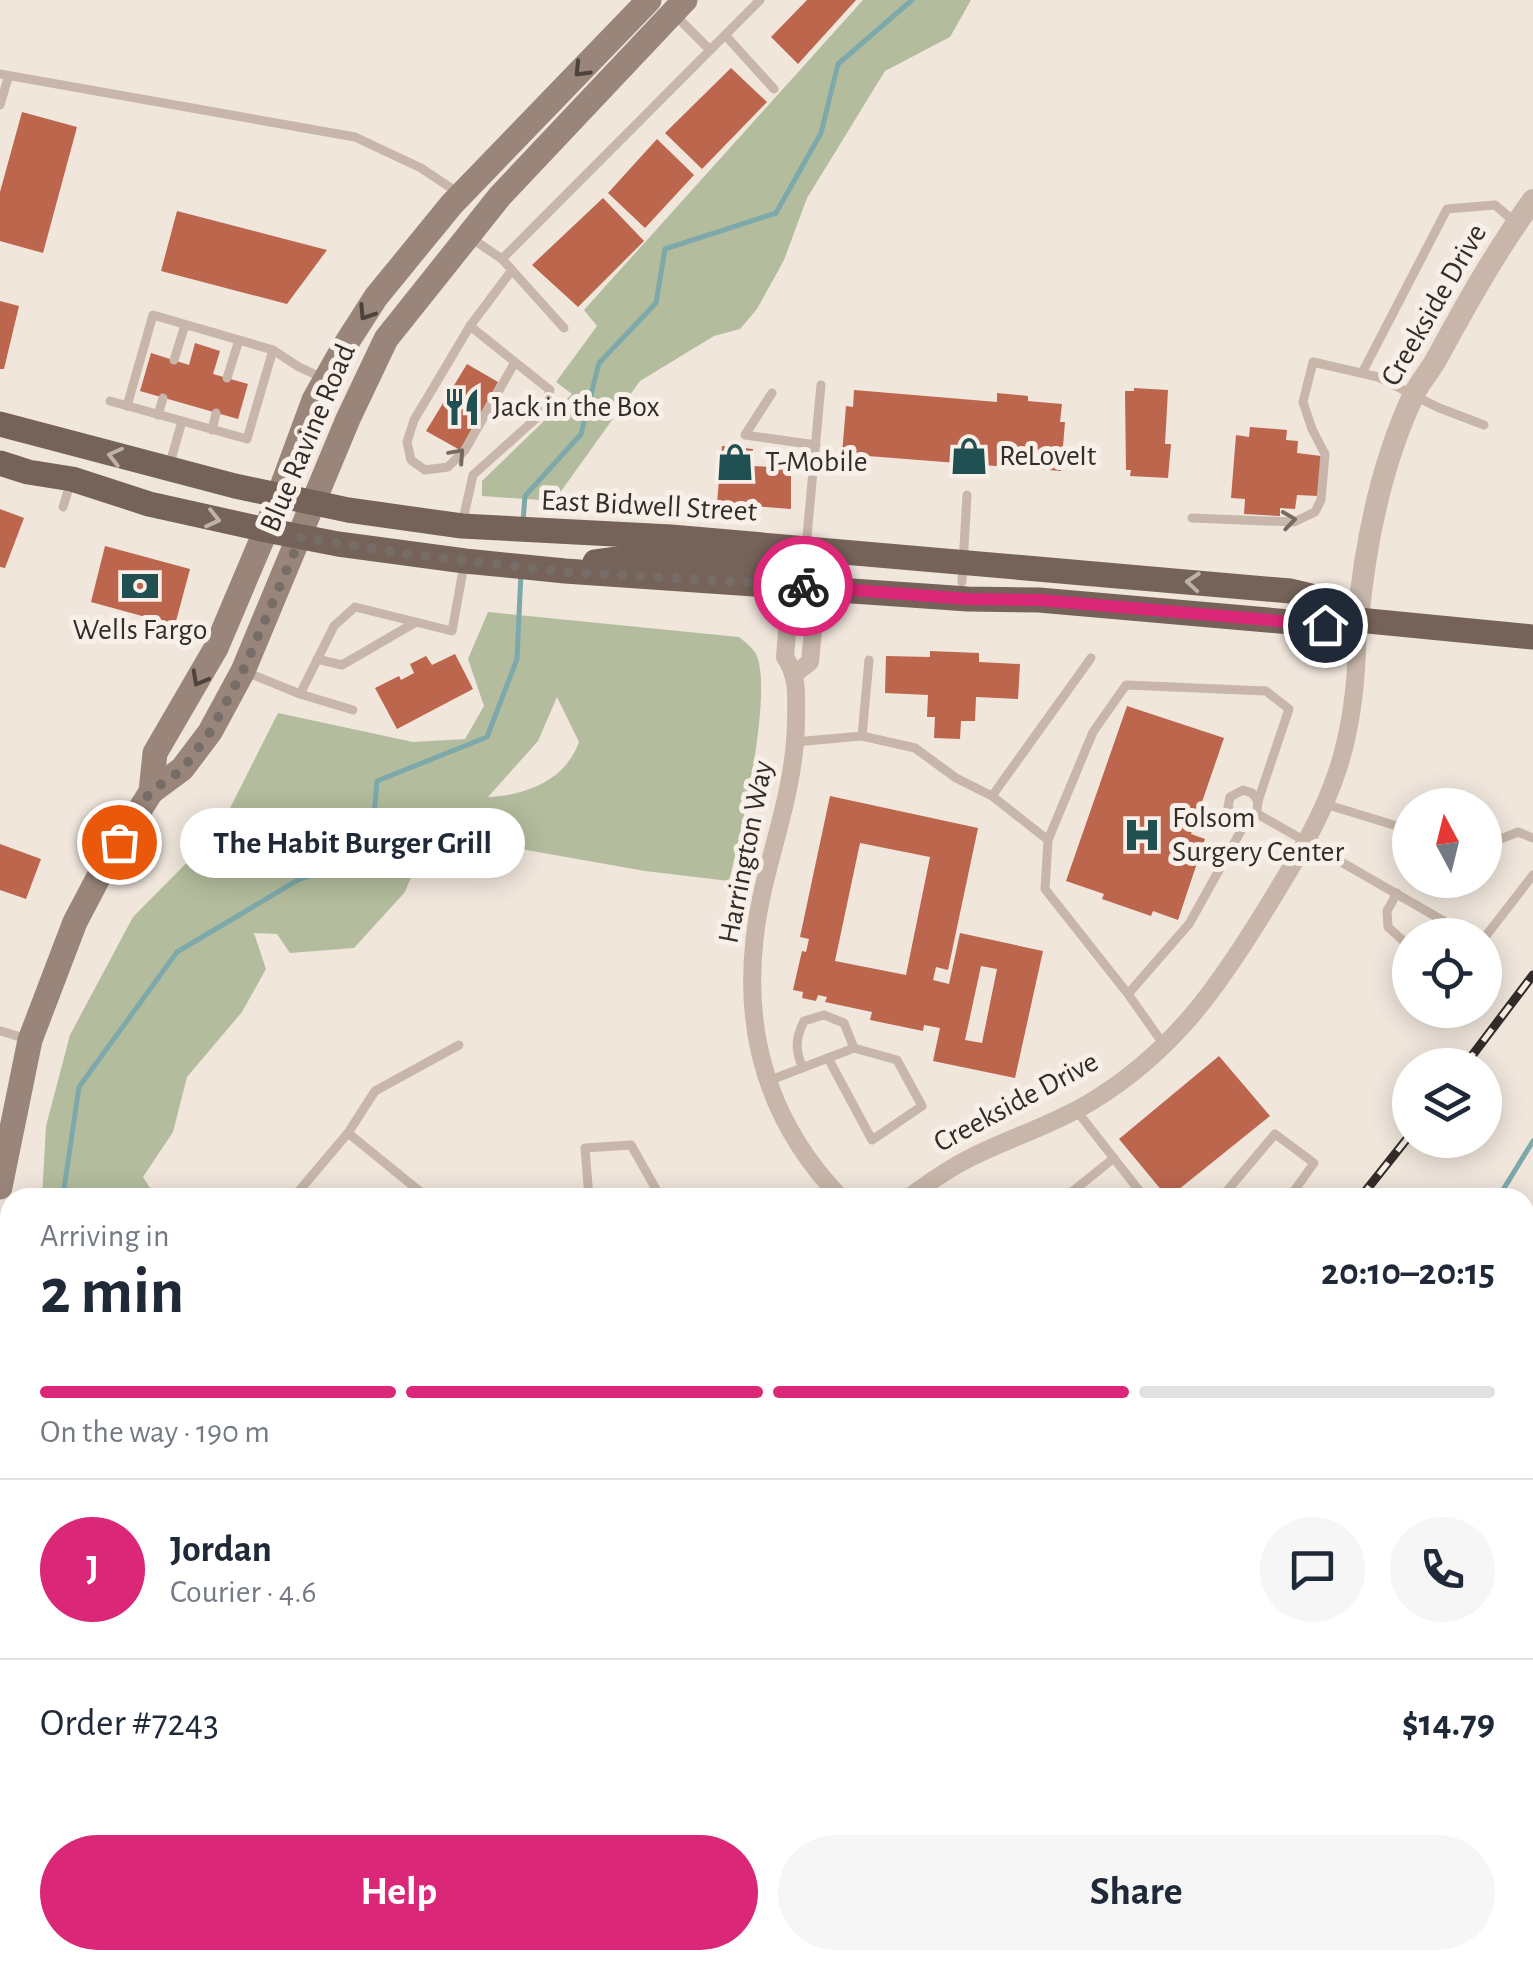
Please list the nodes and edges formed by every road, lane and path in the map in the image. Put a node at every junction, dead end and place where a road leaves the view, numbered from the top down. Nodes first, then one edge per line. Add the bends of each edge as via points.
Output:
1 (649, 0) edge
2 (760, 0) edge
3 (673, 4) edge
4 (725, 35) junction
5 (710, 50) junction
6 (4, 76) edge
7 (774, 89) dead end
8 (0, 106) edge
9 (506, 148) junction
10 (461, 194) junction
11 (1533, 200) edge
12 (1516, 223) junction
13 (469, 236) junction
14 (502, 259) junction
15 (512, 270) junction
16 (184, 325) junction
17 (470, 326) junction
18 (564, 328) dead end
19 (239, 340) junction
20 (273, 350) junction
21 (174, 360) dead end
22 (515, 362) junction
23 (1362, 373) junction
24 (228, 378) dead end
25 (326, 379) junction
26 (821, 385) dead end
27 (772, 393) dead end
28 (1414, 394) junction
29 (163, 398) dead end
30 (110, 401) dead end
31 (127, 406) junction
32 (216, 413) dead end
33 (158, 414) junction
34 (182, 421) junction
35 (0, 424) edge
36 (1484, 425) dead end
37 (212, 430) junction
38 (0, 438) edge
39 (73, 445) junction
40 (816, 445) junction
41 (0, 463) edge
42 (169, 470) junction
43 (72, 480) junction
44 (278, 494) junction
45 (968, 495) dead end
46 (314, 502) junction
47 (63, 507) dead end
48 (1192, 518) dead end
49 (474, 528) junction
50 (266, 530) junction
51 (301, 537) junction
52 (806, 549) junction
53 (470, 562) junction
54 (555, 570) junction
55 (963, 573) junction
56 (791, 585) junction
57 (817, 587) junction
58 (1358, 620) junction
59 (416, 622) junction
60 (1533, 638) edge
61 (1091, 658) dead end
62 (317, 659) junction
63 (869, 660) dead end
64 (243, 671) junction
65 (796, 673) junction
66 (300, 694) junction
67 (353, 710) dead end
68 (862, 736) junction
69 (795, 742) junction
70 (150, 792) junction
71 (992, 796) junction
72 (1258, 801) junction
73 (1324, 804) junction
74 (1256, 813) junction
75 (1246, 820) junction
76 (1392, 825) edge
77 (1502, 838) edge
78 (1533, 838) edge
79 (1048, 840) junction
80 (1308, 840) junction
81 (1533, 876) edge
82 (1392, 890) edge
83 (1394, 898) edge
84 (1405, 898) edge
85 (1437, 918) edge
86 (1500, 918) edge
87 (1392, 931) edge
88 (1128, 994) junction
89 (1, 1030) edge
90 (30, 1040) junction
91 (459, 1045) dead end
92 (1164, 1046) junction
93 (854, 1048) junction
94 (828, 1058) junction
95 (803, 1068) junction
96 (768, 1081) junction
97 (1076, 1110) junction
98 (6, 1128) edge
99 (348, 1133) junction
100 (1114, 1158) junction
101 (0, 1187) edge
102 (301, 1188) edge
103 (416, 1188) edge
104 (589, 1188) edge
105 (655, 1188) edge
106 (833, 1188) edge
107 (923, 1188) edge
108 (1077, 1188) edge
109 (1137, 1188) edge
110 (1229, 1188) edge
111 (1296, 1188) edge

1 -> 9 main road, Blue Ravine Road
2 - 4 lane
3 - 5 lane
3 - 13 main road, Blue Ravine Road
4 - 5 lane
4 - 7 lane
5 - 14 lane
6 - 8 lane
6 - 10 lane via 355,137
9 - 10 main road, Blue Ravine Road
9 - 13 main road via 502,170 471,202 464,225
10 -> 25 main road, Blue Ravine Road via 376,297
11 - 12 street, Creekside Drive
12 - 23 lane via 1495,205 1447,209
12 - 28 street, Creekside Drive
13 - 14 lane
13 - 46 main road, Blue Ravine Road via 386,339
14 - 15 lane
15 - 17 lane
15 - 18 lane
16 - 19 lane
16 - 21 lane
16 - 31 lane via 153,315
17 - 22 lane
17 -> 22 lane via 414,420 407,442 411,460 425,470 448,468
19 - 20 lane
19 - 24 lane
20 - 25 lane
20 - 37 lane via 247,439
22 - 49 lane via 550,390 541,414 474,475
23 - 28 lane
48 -> 23 lane via 1294,522 1315,512 1325,454 1304,402 1314,362
25 - 44 main road, Blue Ravine Road
26 - 40 lane
27 - 40 lane via 745,435
28 - 36 lane
28 - 58 street, Creekside Drive via 1382,485
29 - 33 lane
30 - 31 lane
31 - 33 lane
32 - 37 lane
33 - 34 lane
34 - 37 lane
34 - 42 lane
35 - 39 main road, East Bidwell Street
38 - 39 main road
42 -> 39 main road, East Bidwell Street
40 - 52 lane
41 - 43 main road
42 - 44 main road, East Bidwell Street
43 - 47 lane
43 -> 50 main road
44 - 46 main road, East Bidwell Street
44 - 50 main road, Blue Ravine Road
45 - 55 lane
46 - 49 main road, East Bidwell Street
46 - 51 main road, Blue Ravine Road
49 - 52 main road, East Bidwell Street
50 - 51 main road
50 -> 70 main road, Blue Ravine Road via 216,648 155,753
51 - 53 main road
51 - 64 main road, Blue Ravine Road
52 - 54 main road via 793,564 648,555
52 - 55 main road, East Bidwell Street
53 - 54 main road
53 - 59 lane via 452,631
54 - 56 main road
55 - 56 main road via 835,572
58 -> 55 main road via 1331,601 1290,591 1020,567 973,583
56 - 57 main road
56 - 65 street, Harrington Way via 784,657
57 - 58 main road via 1325,625
57 - 65 street, Harrington Way via 810,662
58 - 60 main road
58 - 73 street, Creekside Drive via 1350,725
59 - 62 lane via 342,665
59 - 62 lane via 356,607 334,626
61 - 71 lane
62 - 66 lane
63 - 68 lane
64 - 66 lane
64 - 70 main road, Blue Ravine Road via 182,770
65 - 69 street, Harrington Way
66 - 67 lane
68 - 69 lane
68 - 71 lane via 915,748
69 - 96 street, Harrington Way via 752,960 755,1037
70 - 90 main road, Blue Ravine Road via 75,922
71 - 79 lane
72 - 74 lane
72 - 75 lane via 1243,790 1230,798 1232,816
72 - 79 lane via 1288,709 1266,691 1126,686 1093,732
73 - 76 lane
73 - 80 street, Creekside Drive
74 - 75 lane
74 - 80 lane
75 - 88 lane via 1189,924
77 - 78 lane via 1518,832
79 - 88 lane via 1045,889
80 - 82 lane
80 - 92 street, Creekside Drive via 1226,974
81 - 86 lane
83 - 87 lane via 1386,911
84 - 85 lane
88 - 92 lane
89 - 90 lane
90 - 98 main road, Blue Ravine Road
91 - 99 lane via 375,1091
92 - 97 street, Creekside Drive
93 - 94 lane
93 - 94 lane via 897,1060 922,1106 872,1140
93 - 95 lane via 844,1023 824,1015 804,1022 796,1054
94 - 95 lane
95 - 96 lane
96 - 106 street, Harrington Way via 793,1138
97 - 100 lane
97 - 107 street, Creekside Drive via 968,1158
98 - 101 main road, Blue Ravine Road
99 - 102 lane
99 - 103 lane
100 - 108 lane
100 - 109 lane
104 - 105 lane via 584,1148 631,1145
110 - 111 lane via 1274,1134 1314,1163

